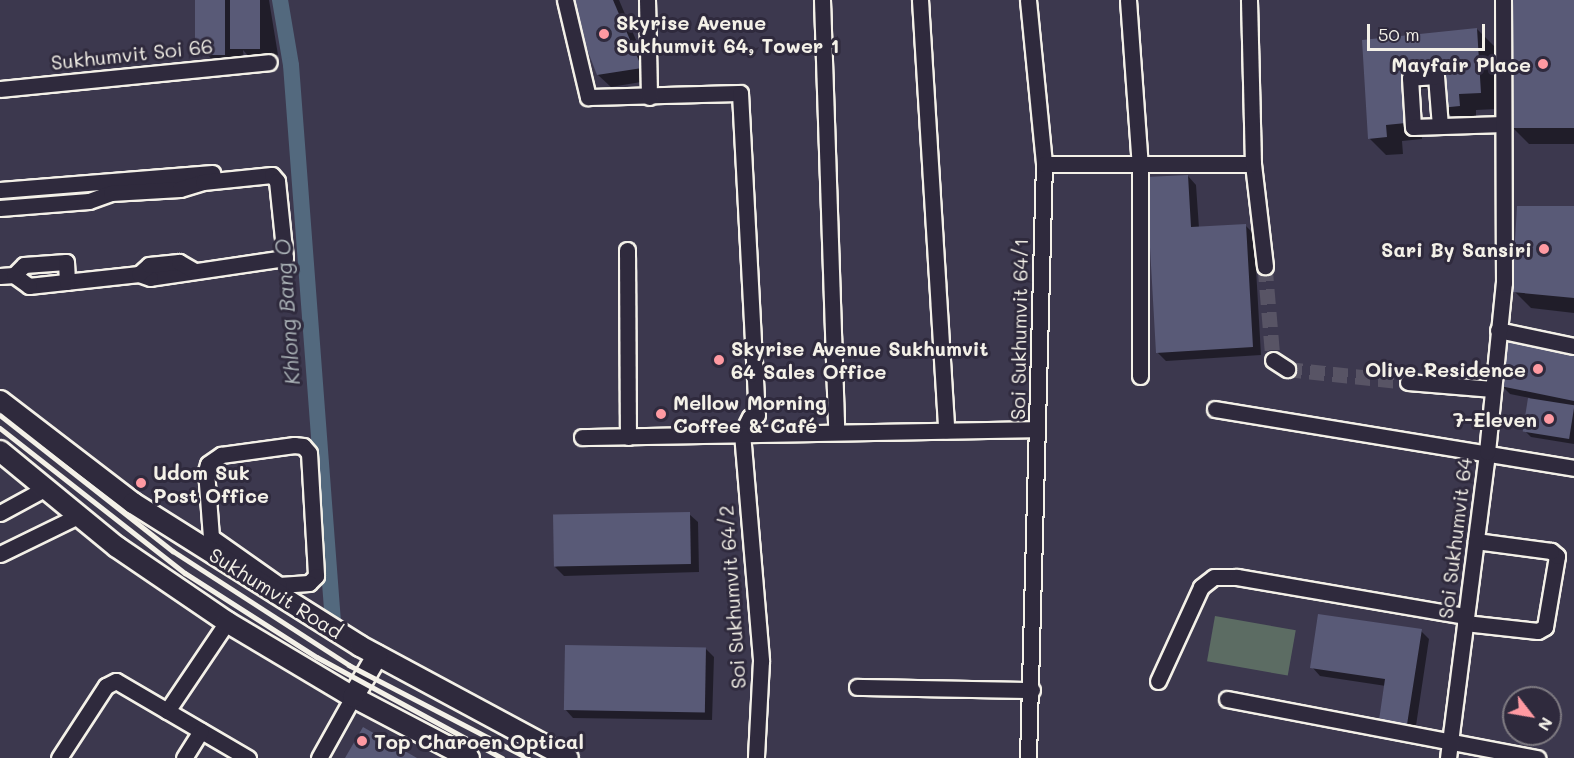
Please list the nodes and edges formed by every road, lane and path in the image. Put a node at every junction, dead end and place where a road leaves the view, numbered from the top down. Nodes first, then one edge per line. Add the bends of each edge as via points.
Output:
1 (565, 0) edge
2 (647, 0) edge
3 (822, 0) edge
4 (920, 0) edge
5 (1028, 0) edge
6 (1128, 0) edge
7 (1249, 0) edge
8 (1503, 0) edge
9 (269, 62) dead end
10 (0, 89) edge
11 (649, 97) junction
12 (1503, 124) junction
13 (1440, 126) dead end
14 (1044, 164) junction
15 (1253, 164) junction
16 (1140, 166) junction
17 (260, 169) dead end
18 (0, 190) edge
19 (0, 208) edge
20 (627, 250) dead end
21 (1265, 266) tunnel mouth
22 (7, 275) edge
23 (1498, 330) junction
24 (1574, 346) edge
25 (1274, 360) dead end
26 (1287, 369) tunnel mouth
27 (1140, 376) dead end
28 (1408, 382) tunnel mouth
29 (1493, 389) junction
30 (0, 401) edge
31 (1215, 409) dead end
32 (1037, 429) junction
33 (946, 430) junction
34 (836, 432) junction
35 (742, 433) junction
36 (582, 437) dead end
37 (628, 437) junction
38 (0, 451) edge
39 (1487, 452) junction
40 (1574, 468) edge
41 (46, 488) junction
42 (0, 513) edge
43 (80, 515) junction
44 (1476, 541) junction
45 (0, 554) edge
46 (241, 566) junction
47 (1465, 620) junction
48 (227, 622) junction
49 (377, 656) junction
50 (1158, 681) dead end
51 (857, 687) dead end
52 (1032, 690) junction
53 (353, 697) junction
54 (1227, 699) dead end
55 (167, 711) junction
56 (201, 731) junction
57 (1448, 751) edge
58 (1489, 754) edge
59 (58, 758) edge
60 (184, 758) edge
61 (248, 758) edge
62 (319, 758) edge
63 (469, 758) edge
64 (568, 758) edge
65 (756, 758) edge
66 (1028, 758) edge
67 (1537, 758) edge

1 - 11 street via 588,97
2 - 11 street
3 - 34 street
4 - 33 street
5 - 14 street, Soi Sukhumvit 64/1
6 - 16 street
7 - 15 street
8 - 12 street, Soi Sukhumvit 64
9 - 10 street, Sukhumvit Soi 66
11 - 35 street via 740,93 757,415 750,417
12 - 13 street
12 - 23 street, Soi Sukhumvit 64 via 1504,283
14 - 16 street
14 - 32 street, Soi Sukhumvit 64/1
15 - 16 street
15 - 21 street
16 - 27 street
17 - 18 street
19 - 22 street via 89,201 111,193 180,189 203,182 275,178 284,260 193,270 181,276 150,278 139,274 28,286
20 - 37 street
23 - 24 street
23 - 29 street, Soi Sukhumvit 64
25 - 26 street
28 - 29 street
29 - 39 street, Soi Sukhumvit 64
30 - 46 main road, Sukhumvit Road via 133,503
31 - 39 street
32 - 33 street
32 - 52 street, Soi Sukhumvit 64/1
33 - 34 street
34 - 35 street
35 - 37 street
35 - 65 street, Soi Sukhumvit 64/2 via 761,661
36 - 37 street
38 - 41 main road
39 - 40 street
39 - 44 street, Soi Sukhumvit 64
41 - 42 street
41 - 43 main road
43 - 45 street
43 - 48 main road via 117,547
44 - 47 street, Soi Sukhumvit 64
44 - 47 street via 1551,551 1557,556 1545,627 1538,631
46 - 46 street via 211,537 208,464 221,456 303,446 309,453 316,576 309,583 279,585
46 - 49 main road, Sukhumvit Road
47 - 50 street via 1214,577 1201,587
47 - 57 street, Soi Sukhumvit 64
48 - 53 main road
48 - 55 street
49 - 53 main road
49 - 64 main road, Sukhumvit Road
51 - 52 street
52 - 66 street, Soi Sukhumvit 64/1
53 - 62 street
53 - 63 main road
54 - 57 street
55 - 56 street
55 - 59 street via 116,681 106,686
56 - 60 street
56 - 61 street
57 - 58 street
58 - 67 street

